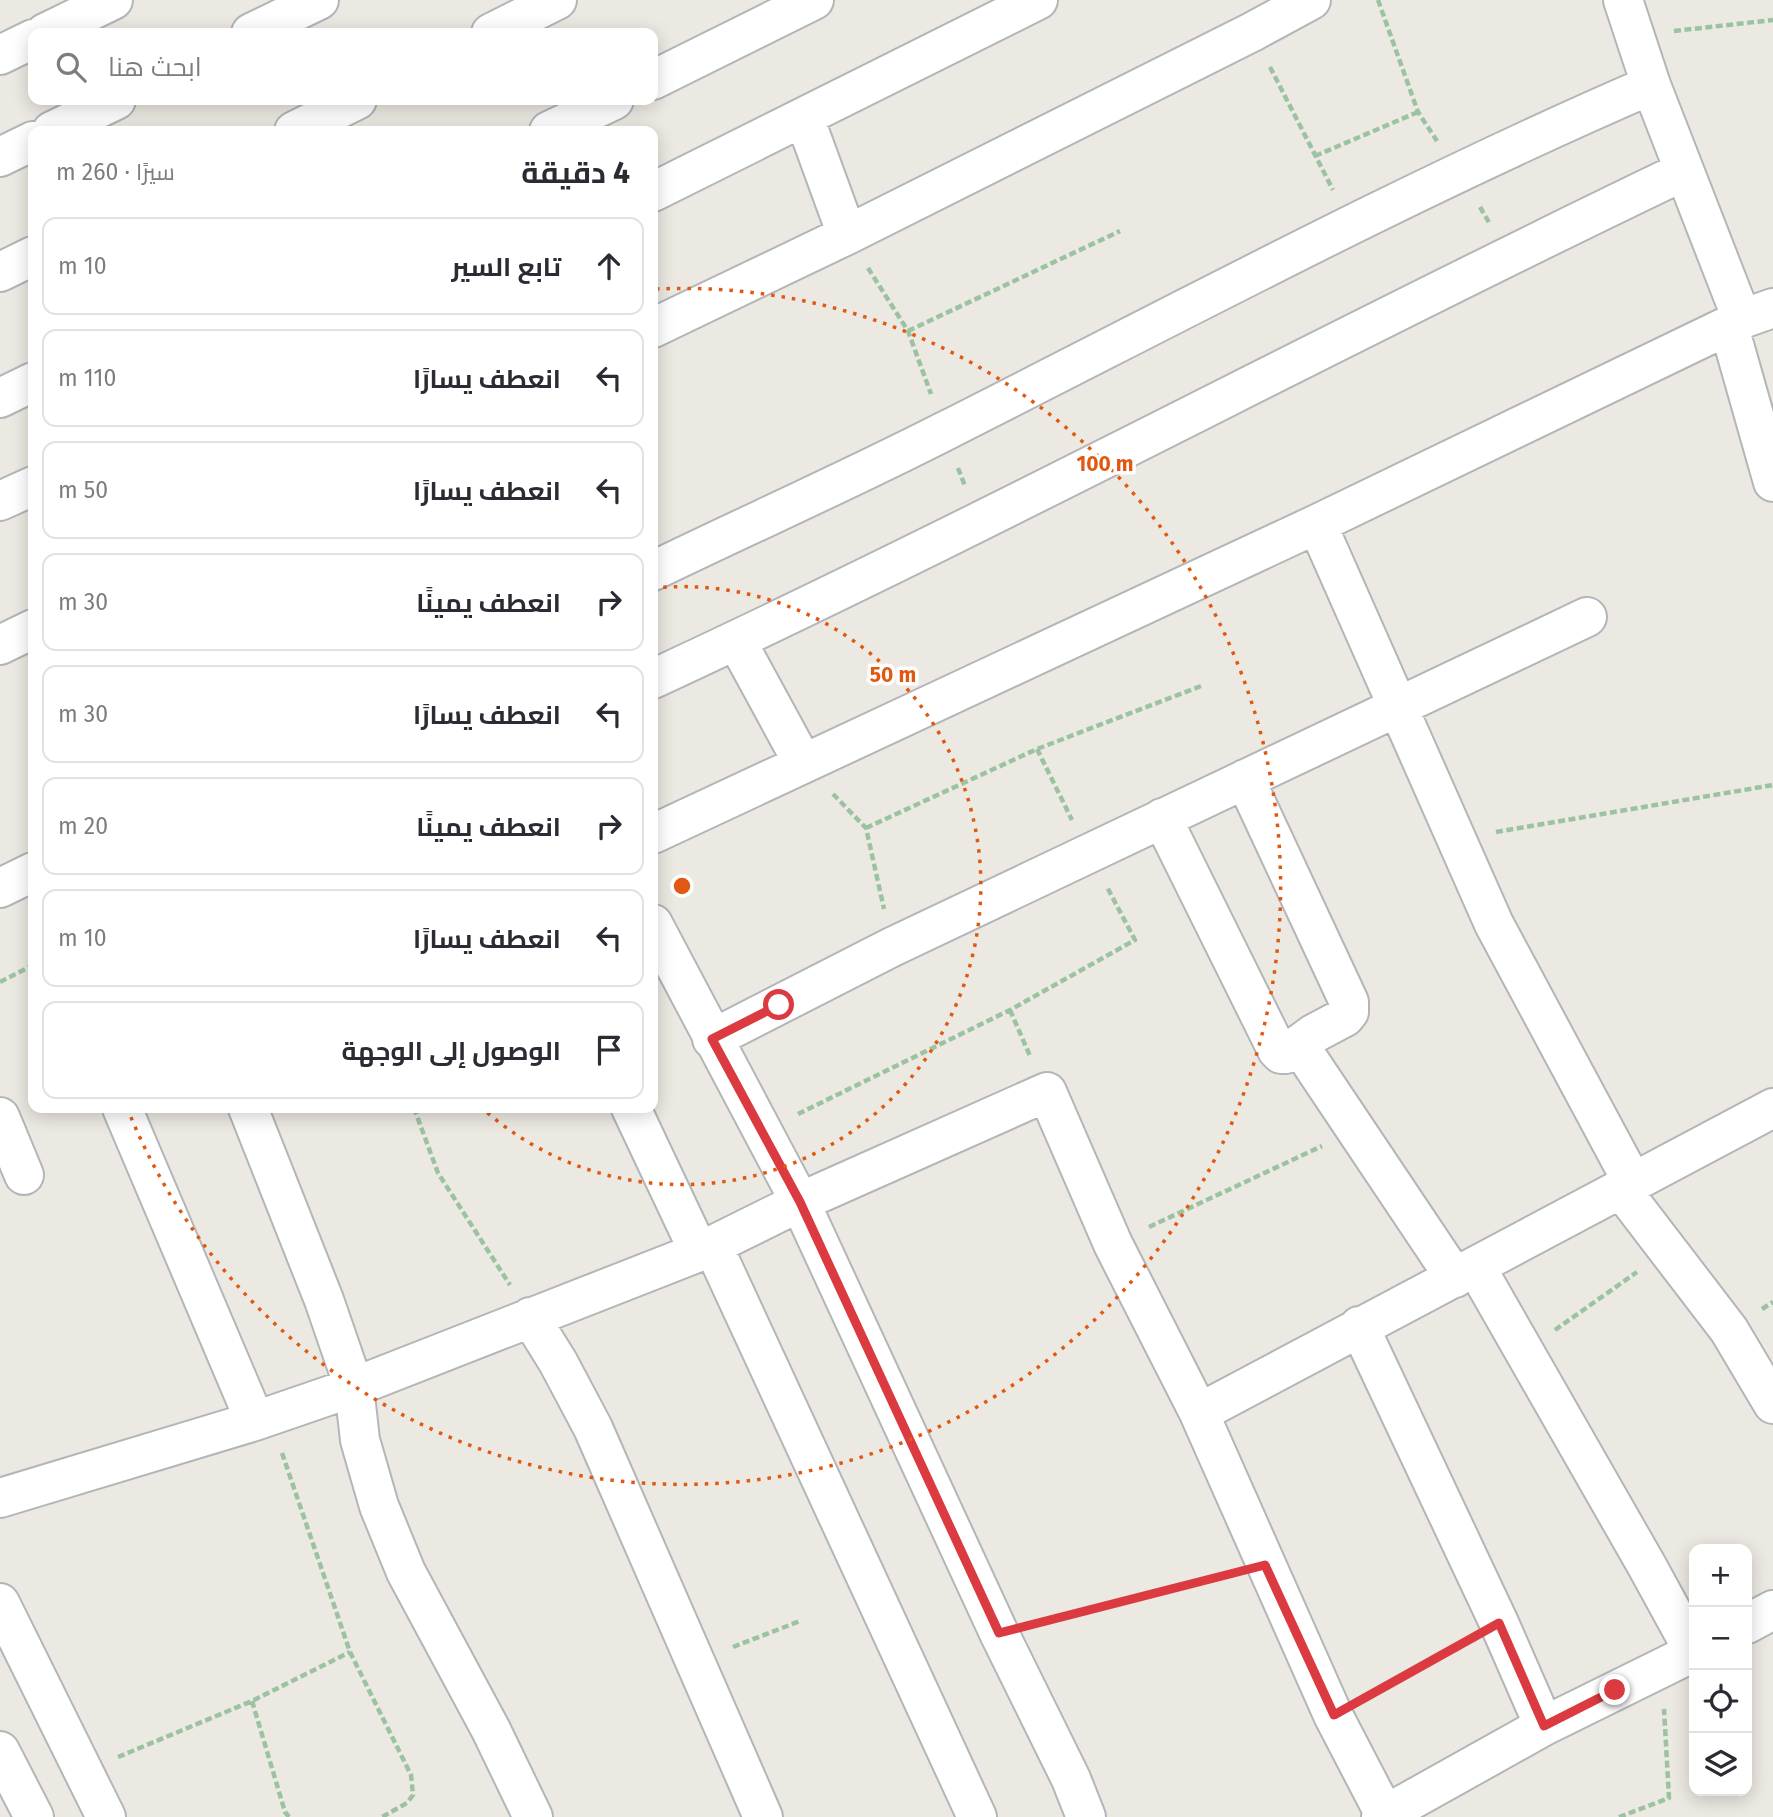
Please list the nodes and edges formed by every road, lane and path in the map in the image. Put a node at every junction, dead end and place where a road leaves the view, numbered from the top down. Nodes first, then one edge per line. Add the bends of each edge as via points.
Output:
1 (113, 0) edge
2 (319, 0) edge
3 (557, 0) edge
4 (814, 0) edge
5 (1038, 0) edge
6 (1311, 0) edge
7 (1378, 0) edge
8 (1623, 0) edge
9 (1773, 20) edge
10 (55, 28) edge
11 (261, 28) edge
12 (501, 28) edge
13 (1252, 32) junction
14 (1635, 36) junction
15 (28, 41) edge
16 (0, 55) edge
17 (658, 78) edge
18 (1651, 85) junction
19 (106, 105) edge
20 (347, 105) edge
21 (804, 117) junction
22 (62, 126) edge
23 (304, 126) edge
24 (28, 143) edge
25 (0, 157) edge
26 (1684, 171) junction
27 (658, 190) edge
28 (1120, 231) dead end
29 (847, 234) junction
30 (28, 258) edge
31 (0, 272) edge
32 (1748, 318) edge
33 (658, 326) edge
34 (908, 331) junction
35 (28, 384) edge
36 (0, 398) edge
37 (944, 432) junction
38 (1773, 482) edge
39 (28, 488) edge
40 (0, 501) edge
41 (978, 521) junction
42 (1317, 524) junction
43 (658, 569) edge
44 (1587, 617) dead end
45 (28, 631) edge
46 (736, 640) junction
47 (0, 645) edge
48 (658, 677) edge
49 (1202, 686) dead end
50 (1399, 707) junction
51 (1037, 749) junction
52 (803, 763) junction
53 (1245, 779) junction
54 (1773, 785) edge
55 (1162, 818) junction
56 (658, 832) edge
57 (1457, 839) junction
58 (1089, 855) junction
59 (28, 874) edge
60 (0, 888) edge
61 (658, 934) edge
62 (892, 947) junction
63 (28, 968) edge
64 (0, 982) edge
65 (1010, 1010) junction
66 (712, 1039) junction
67 (1299, 1045) junction
68 (1047, 1092) junction
69 (1773, 1108) edge
70 (124, 1113) edge
71 (250, 1113) edge
72 (416, 1113) edge
73 (634, 1113) edge
74 (0, 1117) edge
75 (760, 1130) junction
76 (1356, 1130) junction
77 (24, 1175) dead end
78 (1627, 1186) junction
79 (800, 1202) junction
80 (1114, 1244) junction
81 (706, 1249) junction
82 (1668, 1249) junction
83 (1465, 1272) junction
84 (530, 1317) junction
85 (1359, 1326) junction
86 (1523, 1353) junction
87 (354, 1387) junction
88 (1773, 1404) edge
89 (1199, 1413) junction
90 (262, 1419) junction
91 (0, 1497) edge
92 (1265, 1565) junction
93 (0, 1602) edge
94 (1773, 1609) edge
95 (800, 1621) dead end
96 (1752, 1621) edge
97 (1499, 1623) junction
98 (999, 1633) junction
99 (350, 1652) junction
100 (1683, 1657) edge
101 (696, 1660) junction
102 (252, 1700) junction
103 (1334, 1715) junction
104 (1544, 1726) junction
105 (0, 1751) edge
106 (83, 1772) junction
107 (17, 1800) edge
108 (1383, 1816) edge
109 (106, 1817) edge
110 (289, 1817) edge
111 (382, 1817) edge
112 (533, 1817) edge
113 (763, 1817) edge
114 (977, 1817) edge
115 (1086, 1817) edge
116 (1619, 1817) edge

1 - 10 street
2 - 11 street
3 - 12 street
4 - 17 street
5 - 21 street
6 - 13 street
7 - 13 path via 1418,112 1315,156
8 - 14 street
9 - 14 path
13 - 29 street
14 - 18 street
15 - 16 street
18 - 26 street
18 - 37 street via 1352,224
19 - 22 street
20 - 23 street
21 - 27 street
21 - 29 street
24 - 25 street
26 - 32 street
26 - 41 street
28 - 34 path
29 - 33 street
29 - 34 path
30 - 31 street
32 - 38 street
32 - 42 street
34 - 37 path
35 - 36 street
37 - 41 path
37 - 43 street
39 - 40 street
41 - 46 street
42 - 50 street
42 - 52 street
44 - 50 street
45 - 47 street
46 - 48 street
46 - 52 street
49 - 51 path
50 - 53 street
50 - 57 street
51 - 58 path
51 - 62 path via 866,828
52 - 56 street
53 - 55 street
53 - 67 street via 1349,1002 1345,1017
54 - 57 path
55 - 58 street
55 - 67 street via 1277,1050 1286,1054
57 - 78 street via 1494,923 1617,1150
58 - 62 street
58 - 65 path via 1135,940
59 - 60 street
61 - 66 street
62 - 66 street
63 - 64 path
65 - 68 path
65 - 75 path
66 - 75 street
67 - 76 street
68 - 79 street
68 - 80 street
69 - 78 street
70 - 90 street
71 - 87 street
72 - 84 path via 438,1173
73 - 81 street
74 - 77 street
75 - 79 street
76 - 80 path
76 - 83 street
78 - 82 street
78 - 83 street
79 - 81 street
79 - 98 street
80 - 89 street
81 - 84 street
81 - 114 street
82 - 86 path
82 - 88 street via 1729,1330
83 - 85 street
83 - 86 street
84 - 87 street
84 - 101 street via 593,1428
85 - 89 street
85 - 97 street
86 - 100 street via 1647,1566
87 - 90 street
87 - 112 street via 369,1473 406,1572
89 - 92 street
90 - 91 street
90 - 99 path
92 - 98 path
92 - 103 street
93 - 106 street
94 - 96 street
95 - 101 path
97 - 103 path
97 - 104 street
98 - 115 street
99 - 102 path
99 - 111 path via 414,1786 407,1803
100 - 104 street
100 - 116 path via 1669,1798
101 - 113 street
102 - 106 path
102 - 110 path
103 - 108 street
104 - 108 street
105 - 107 street
106 - 109 street

